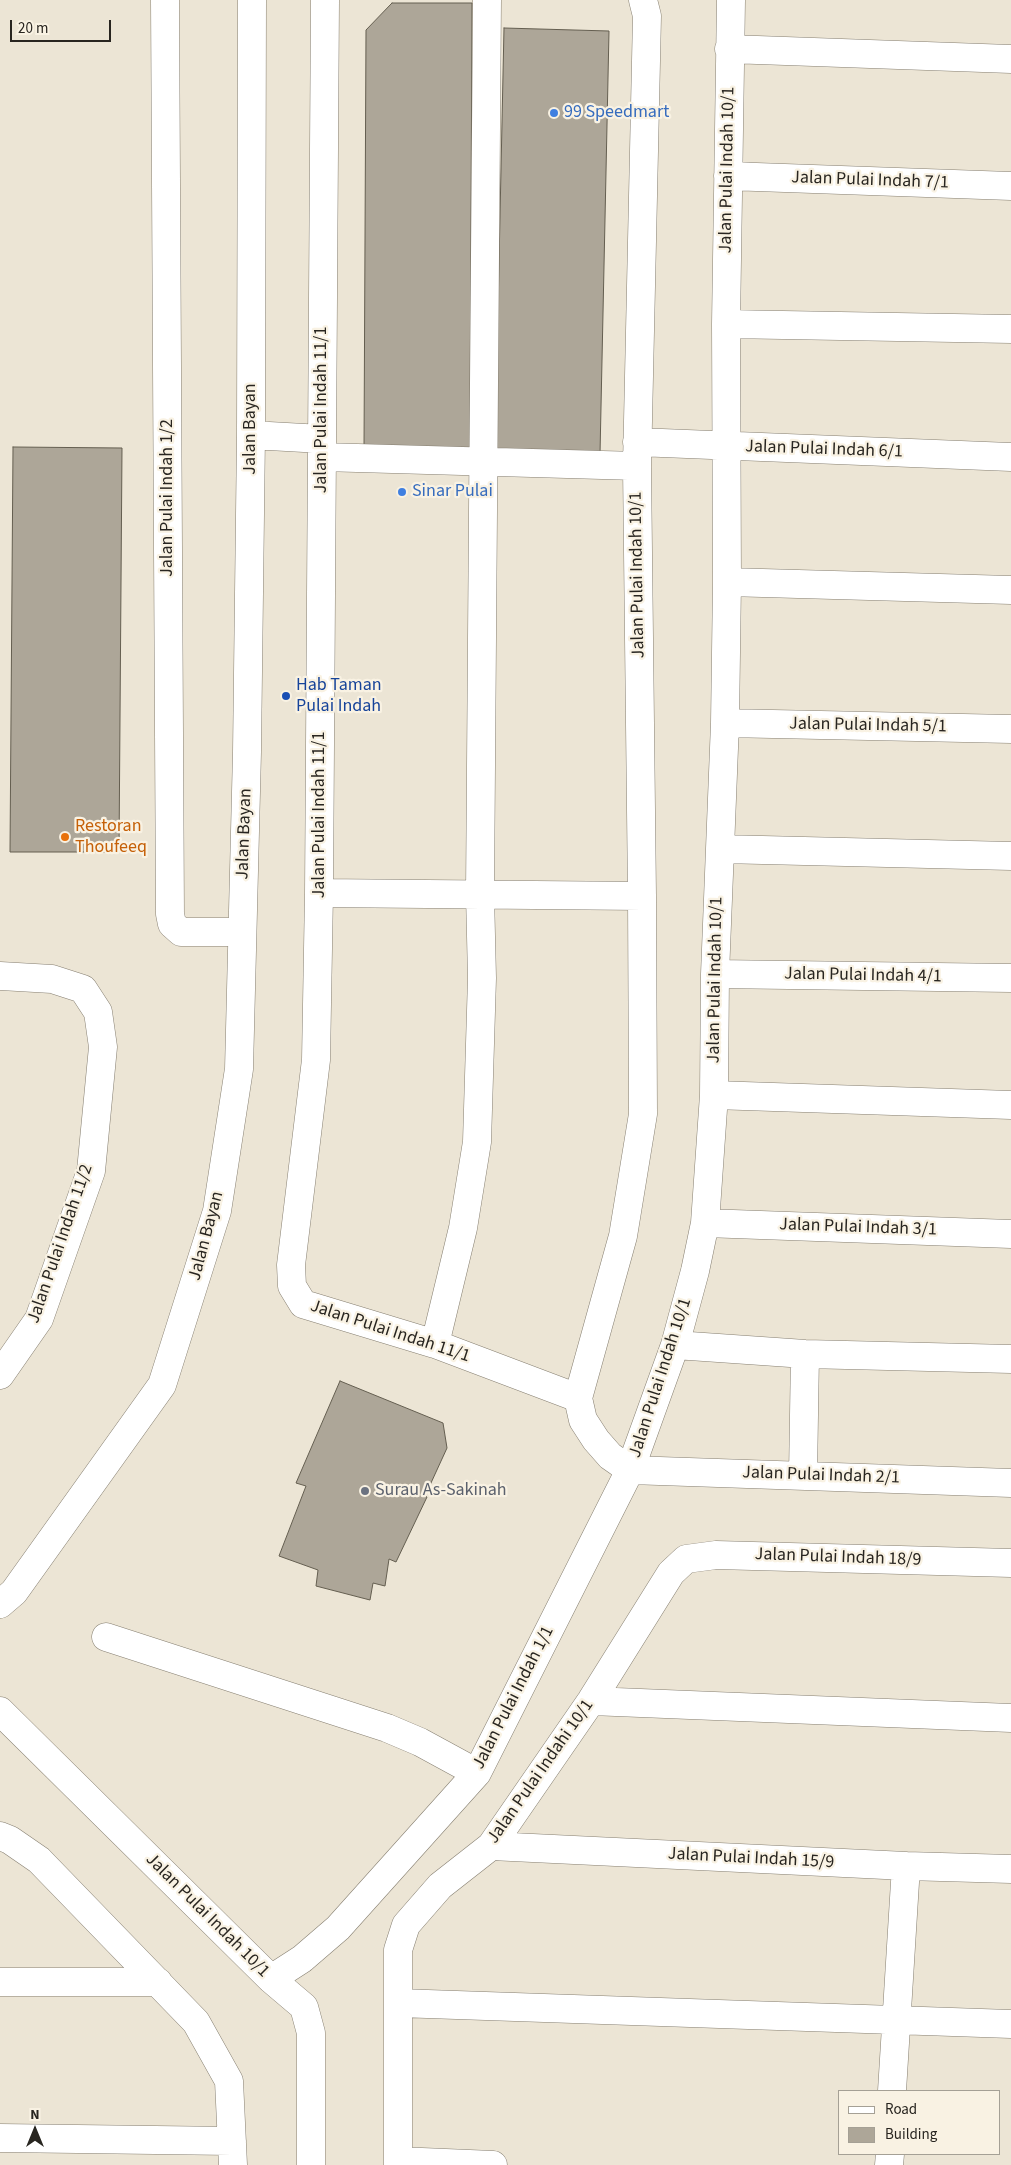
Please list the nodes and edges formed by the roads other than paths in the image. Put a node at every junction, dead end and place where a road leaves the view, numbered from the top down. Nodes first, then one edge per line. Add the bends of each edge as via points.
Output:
1 (165, 0) edge
2 (252, 0) edge
3 (325, 0) edge
4 (487, 0) edge
5 (643, 0) edge
6 (731, 0) edge
7 (729, 49) junction
8 (1011, 59) edge
9 (728, 176) junction
10 (1011, 186) edge
11 (726, 324) junction
12 (1011, 329) edge
13 (251, 435) junction
14 (728, 446) junction
15 (322, 448) junction
16 (637, 454) junction
17 (1011, 457) edge
18 (484, 462) junction
19 (728, 582) junction
20 (1011, 590) edge
21 (725, 723) junction
22 (1011, 729) edge
23 (721, 849) junction
24 (1011, 856) edge
25 (319, 893) junction
26 (480, 894) junction
27 (642, 896) junction
28 (242, 932) junction
29 (714, 974) junction
30 (0, 976) edge
31 (1011, 978) edge
32 (714, 1095) junction
33 (1011, 1105) edge
34 (705, 1223) junction
35 (1011, 1234) edge
36 (435, 1344) junction
37 (675, 1346) junction
38 (805, 1354) junction
39 (1011, 1359) edge
40 (0, 1375) edge
41 (578, 1398) junction
42 (630, 1470) junction
43 (803, 1476) junction
44 (1011, 1483) edge
45 (1011, 1563) edge
46 (671, 1573) joint
47 (0, 1604) edge
48 (106, 1637) dead end
49 (591, 1701) junction
50 (0, 1710) edge
51 (1011, 1718) edge
52 (477, 1773) junction
53 (0, 1836) edge
54 (491, 1846) junction
55 (906, 1866) junction
56 (1011, 1869) edge
57 (271, 1979) junction
58 (0, 1982) edge
59 (158, 1982) junction
60 (398, 2004) junction
61 (896, 2019) junction
62 (1011, 2024) edge
63 (892, 2090) edge
64 (0, 2138) edge
65 (232, 2153) edge
66 (398, 2163) edge
67 (311, 2165) edge
68 (493, 2165) edge

1 - 28 street, Jalan Pulai Indah 1/2 via 170,914 172,924 181,932
2 - 13 street, Jalan Bayan
3 - 15 street, Jalan Pulai Indah 11/1
4 - 18 street
5 - 16 street, Jalan Pulai Indah 10/1 via 647,16
6 - 7 street, Jalan Pulai Indah 10/1
7 - 8 street
7 - 9 street, Jalan Pulai Indah 10/1
9 - 10 street, Jalan Pulai Indah 7/1
9 - 11 street, Jalan Pulai Indah 10/1
11 - 12 street
11 - 14 street, Jalan Pulai Indah 10/1
13 - 15 street, Jalan Pulai Indah 6/1
13 - 28 street, Jalan Bayan
14 - 16 street, Jalan Pulai Indah 6/1
14 - 17 street, Jalan Pulai Indah 6/1
14 - 19 street, Jalan Pulai Indah 10/1
15 - 18 street, Jalan Pulai Indah 6/1
15 - 25 street, Jalan Pulai Indah 11/1
16 - 18 street, Jalan Pulai Indah 6/1
16 - 27 street, Jalan Pulai Indah 10/1
18 - 26 street
19 - 20 street
19 - 21 street, Jalan Pulai Indah 10/1
21 - 22 street, Jalan Pulai Indah 5/1
21 - 23 street, Jalan Pulai Indah 10/1
23 - 24 street
23 - 29 street, Jalan Pulai Indah 10/1
25 - 26 street
25 - 36 street, Jalan Pulai Indah 11/1 via 316,1060 291,1265 292,1286 303,1304
26 - 27 street
26 - 36 street via 482,978 477,1142 463,1228
27 - 41 street, Jalan Pulai Indah 10/1 via 643,1114 623,1236
28 - 47 street, Jalan Bayan via 238,1069 217,1211 162,1385 14,1592
29 - 31 street, Jalan Pulai Indah 4/1
29 - 32 street, Jalan Pulai Indah 10/1
30 - 40 street, Jalan Pulai Indah 11/2 via 52,979 83,989 98,1012 103,1047 90,1171 40,1319
32 - 33 street
32 - 34 street, Jalan Pulai Indah 10/1
34 - 35 street, Jalan Pulai Indah 3/1
34 - 37 street, Jalan Pulai Indah 10/1
36 - 41 street, Jalan Pulai Indah 11/1
37 - 38 street
37 - 42 street, Jalan Pulai Indah 10/1
38 - 39 street
38 - 43 street
41 - 42 street, Jalan Pulai Indah 10/1 via 583,1420 596,1440 610,1456
42 - 43 street, Jalan Pulai Indah 2/1
42 - 52 street, Jalan Pulai Indah 1/1
43 - 44 street, Jalan Pulai Indah 2/1
45 - 46 street, Jalan Pulai Indah 18/9 via 716,1555 686,1559
46 - 49 street, Jalan Pulai Indahi 10/1
48 - 52 street via 386,1728 420,1742
49 - 51 street
49 - 54 street, Jalan Pulai Indahi 10/1
50 - 57 street, Jalan Pulai Indah 10/1
52 - 57 street, Jalan Pulai Indah 1/1 via 338,1928 302,1959
53 - 59 street via 40,1860
54 - 55 street, Jalan Pulai Indah 15/9
54 - 60 street, Jalan Pulai Indahi 10/1 via 440,1886 406,1925 398,1950
55 - 56 street, Jalan Pulai Indah 15/9
55 - 61 street
57 - 67 street, Jalan Pulai Indah 10/1 via 304,2007 311,2033
58 - 59 street
59 - 65 street via 196,2022 229,2082
60 - 61 street
60 - 66 street, Jalan Pulai Indahi 10/1
61 - 62 street
61 - 63 street
64 - 65 street
66 - 68 street

